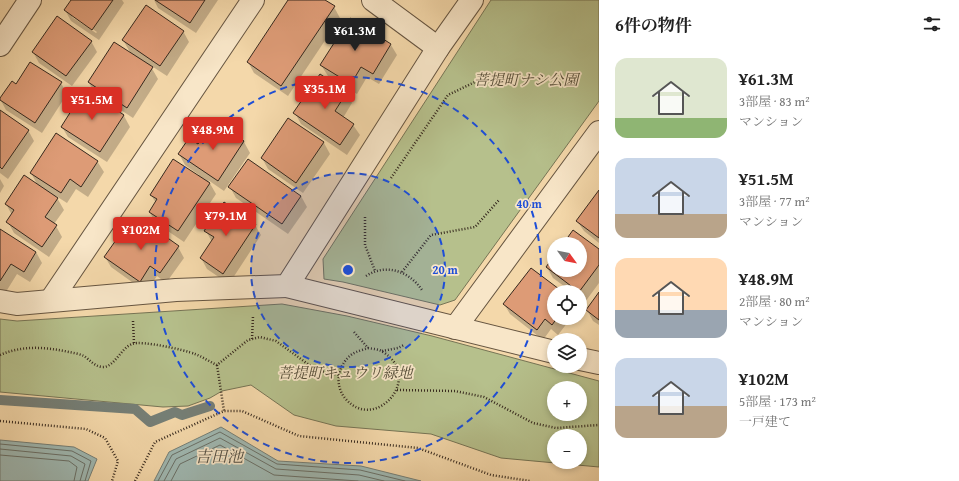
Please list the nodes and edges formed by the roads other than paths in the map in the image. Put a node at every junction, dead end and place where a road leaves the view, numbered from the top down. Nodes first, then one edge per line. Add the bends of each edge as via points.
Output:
1 (30, 0) edge
2 (253, 0) edge
3 (373, 0) edge
4 (472, 0) edge
5 (0, 44) edge
6 (438, 48) junction
7 (599, 132) edge
8 (287, 286) junction
9 (51, 300) junction
10 (0, 301) edge
11 (455, 328) junction
12 (547, 350) edge
13 (587, 360) edge
14 (599, 363) edge

1 - 5 street
2 - 9 street
3 - 6 street
4 - 6 street
6 - 8 street
7 - 11 street
8 - 9 street via 176,290
8 - 11 street
9 - 10 street via 17,304
11 - 12 street
13 - 14 street

